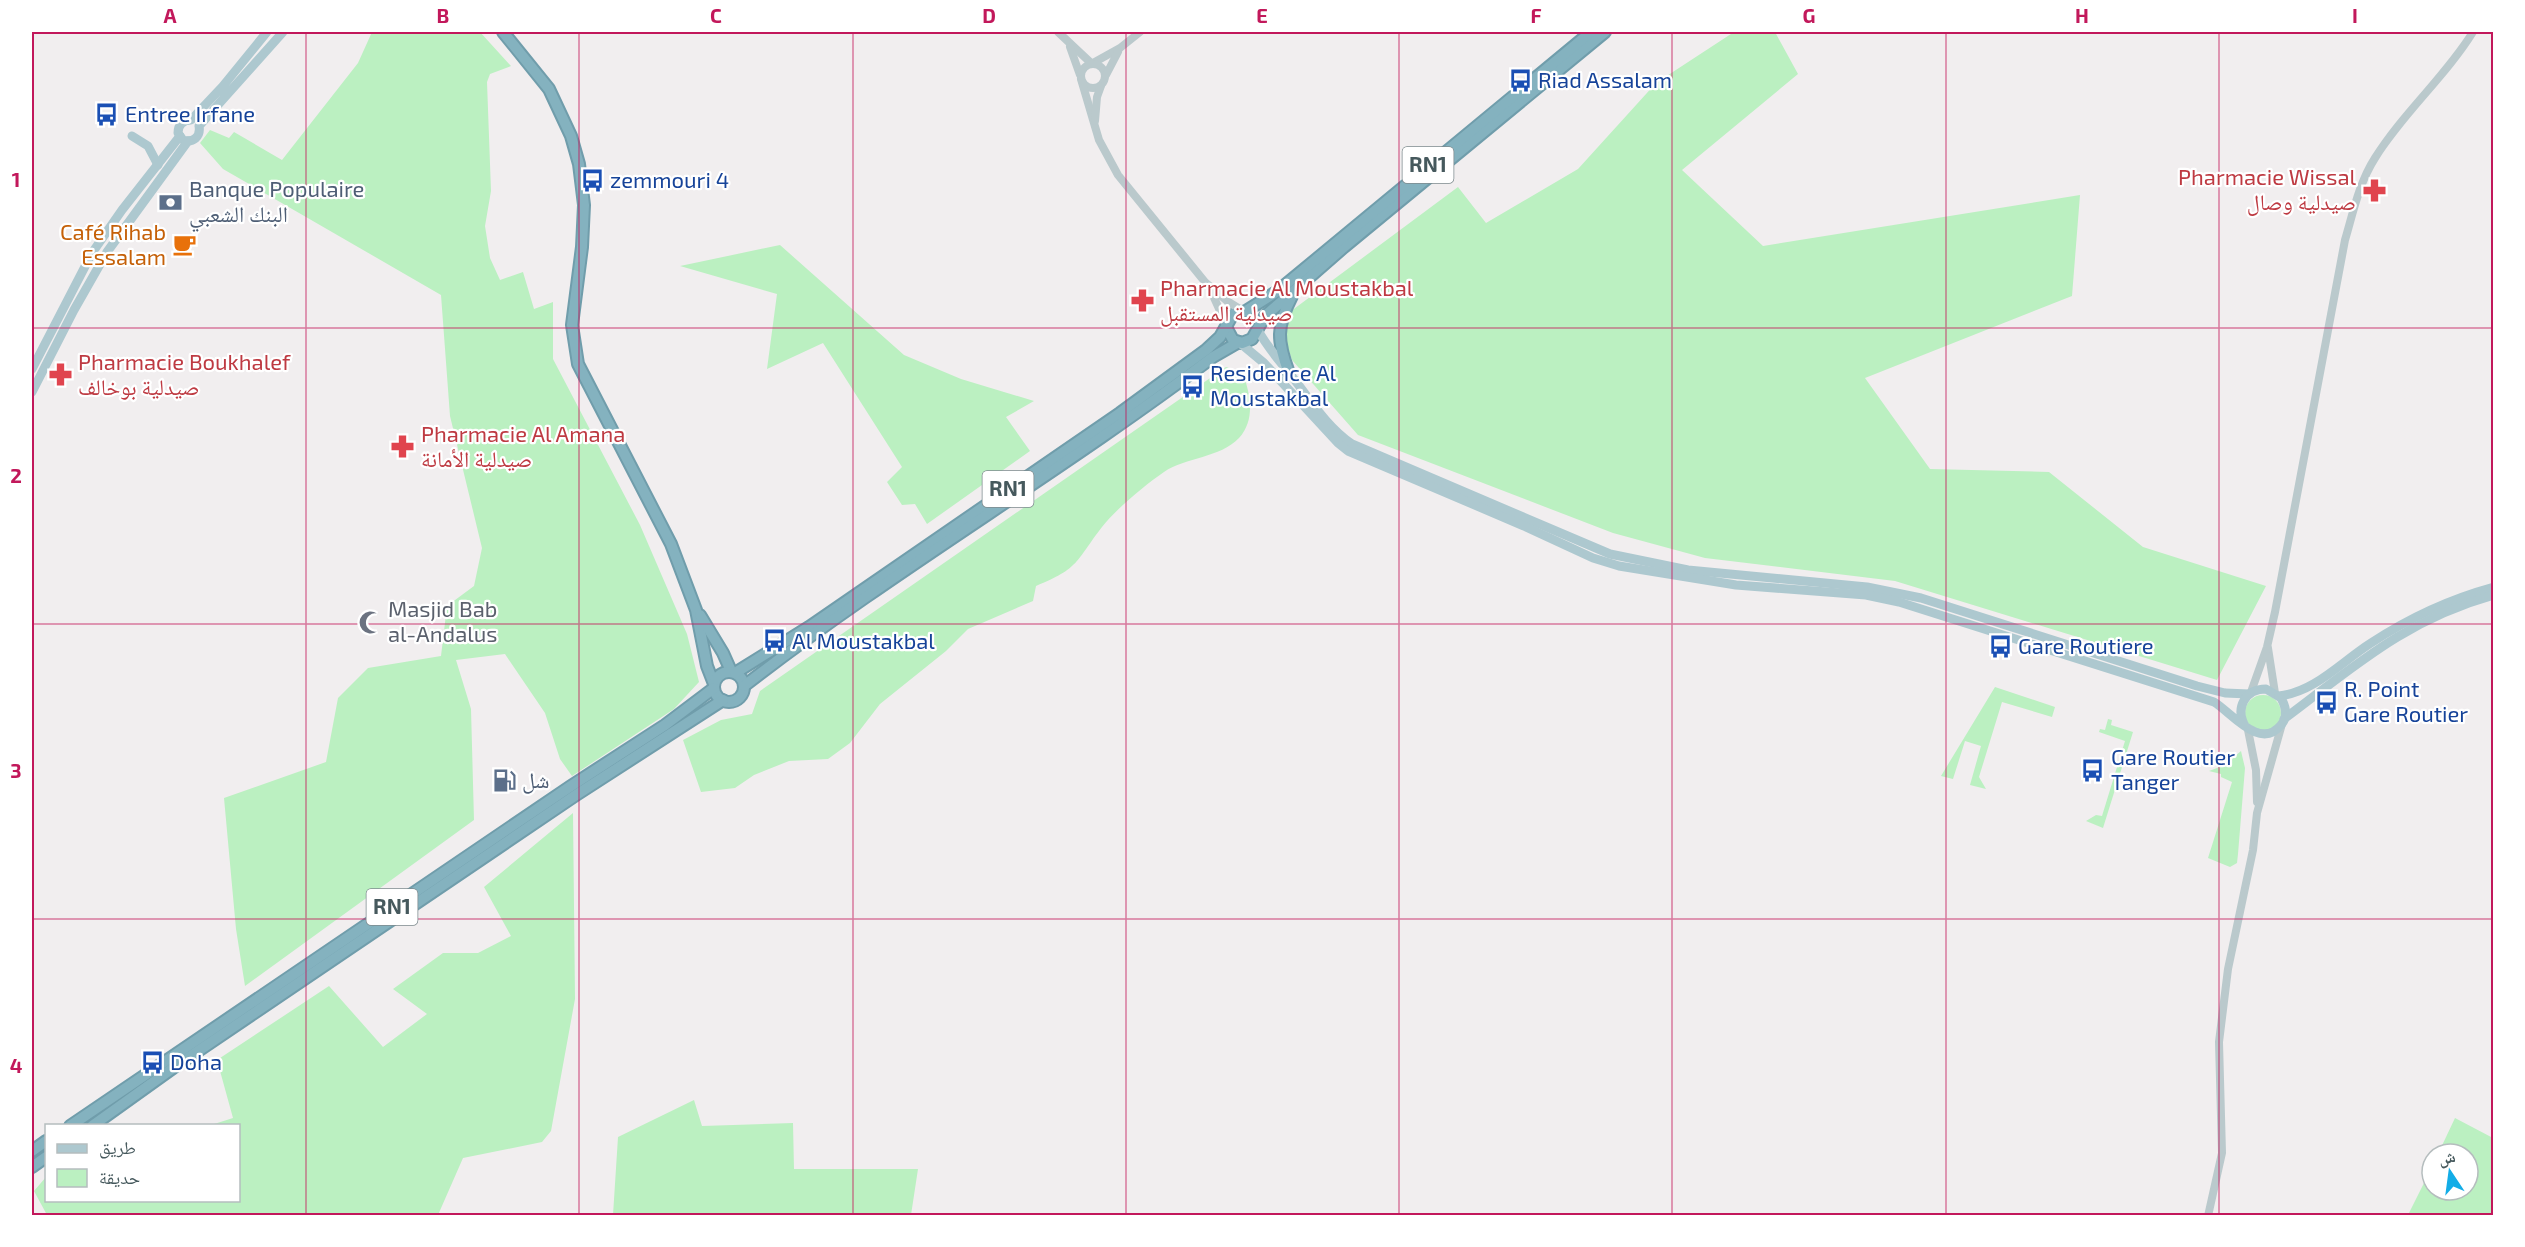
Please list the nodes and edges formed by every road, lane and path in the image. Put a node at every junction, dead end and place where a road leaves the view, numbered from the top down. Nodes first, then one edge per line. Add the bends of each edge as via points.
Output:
1 (267, 32) edge
2 (283, 32) edge
3 (503, 32) edge
4 (1058, 32) edge
5 (1140, 32) edge
6 (1591, 32) edge
7 (1605, 32) edge
8 (2473, 32) edge
9 (1066, 41) junction
10 (1120, 48) junction
11 (1092, 63) junction
12 (1106, 75) junction
13 (1081, 77) junction
14 (1101, 86) junction
15 (195, 123) junction
16 (1094, 126) junction
17 (132, 136) dead end
18 (184, 139) junction
19 (158, 165) junction
20 (1205, 282) junction
21 (1296, 290) junction
22 (1245, 311) junction
23 (1226, 325) junction
24 (1258, 329) junction
25 (1240, 343) junction
26 (32, 369) edge
27 (1289, 373) junction
28 (32, 392) edge
29 (2493, 587) edge
30 (2493, 594) edge
31 (696, 610) junction
32 (2267, 647) junction
33 (733, 672) junction
34 (714, 686) junction
35 (744, 686) junction
36 (2250, 693) junction
37 (2277, 695) junction
38 (723, 700) junction
39 (2283, 722) junction
40 (2247, 728) junction
41 (2257, 813) junction
42 (71, 1124) edge
43 (93, 1124) edge
44 (45, 1142) edge
45 (32, 1151) edge
46 (45, 1158) edge
47 (32, 1167) edge
48 (2208, 1215) edge

1 - 15 main road
2 - 15 main road
3 - 31 highway via 549,89 577,157 584,205 572,325 578,364 671,544
4 - 9 street
5 - 10 street
6 - 22 highway, RN1 via 1279,290
7 - 21 highway, RN1
8 - 32 street via 2373,160 2354,209
9 - 11 street
9 - 13 street
10 - 11 street
10 - 12 street
11 - 12 street via 1103,68
11 - 13 street via 1084,67
12 - 14 street
13 - 14 street via 1089,87
13 - 16 street
14 - 16 street
15 - 18 main road via 198,137
15 - 18 main road via 184,121 180,125
16 - 20 street via 1118,175
17 - 19 main road via 148,146
18 - 19 main road
18 - 28 main road via 107,252
19 - 26 main road via 92,253
20 - 22 street
20 - 23 street
21 - 24 highway, RN1 via 1262,319
21 - 27 highway via 1283,313 1279,336
22 - 23 highway, RN1 via 1233,314
22 - 24 highway via 1253,315
23 - 25 highway via 1229,336
23 - 33 highway, RN1 via 1206,350 1120,413 808,627
24 - 25 highway, RN1 via 1252,339
24 - 27 main road via 1267,348
25 - 35 highway, RN1 via 1213,357
25 - 40 main road via 1348,451 1600,561 1736,585 1886,598 2214,702
27 - 36 main road via 1338,433 1352,444 1610,554 1688,570 1886,590 2197,686 2225,693
29 - 37 main road via 2408,621 2304,690
30 - 39 main road via 2432,617 2398,635 2354,664
31 - 33 highway
31 - 34 highway
32 - 36 street
32 - 37 street
33 - 34 highway, RN1 via 720,675
33 - 35 highway
34 - 38 highway
34 - 42 highway, RN1 via 637,744
35 - 38 highway, RN1 via 739,698
36 - 37 main road via 2261,689
36 - 40 main road via 2240,712
37 - 39 main road via 2286,709
38 - 43 highway, RN1 via 638,753
39 - 40 main road via 2274,732 2264,735
39 - 41 street
40 - 41 street via 2256,770
41 - 48 street via 2228,969 2219,1042 2222,1153
44 - 45 highway
46 - 47 highway

